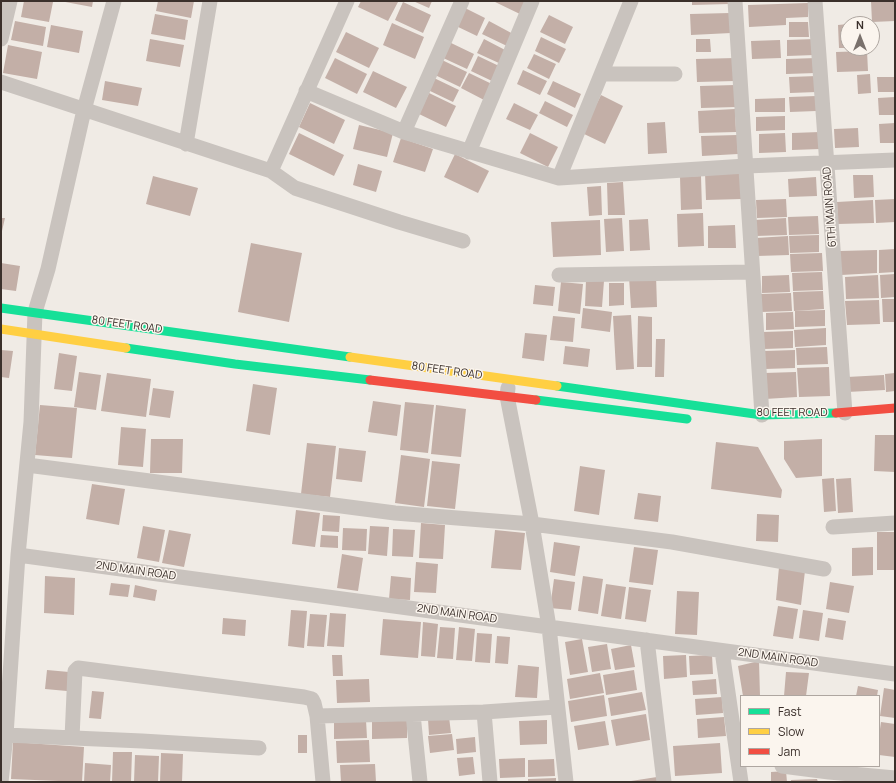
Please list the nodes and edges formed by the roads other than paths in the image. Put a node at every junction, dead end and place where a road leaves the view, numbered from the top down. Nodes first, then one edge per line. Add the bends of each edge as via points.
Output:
1 (10, 1) edge
2 (114, 1) edge
3 (210, 1) edge
4 (347, 1) edge
5 (462, 1) edge
6 (532, 1) edge
7 (631, 1) edge
8 (735, 1) edge
9 (815, 1) edge
10 (1, 40) edge
11 (602, 74) junction
12 (675, 74) dead end
13 (1, 82) edge
14 (306, 91) junction
15 (84, 110) junction
16 (404, 132) junction
17 (186, 144) junction
18 (469, 152) junction
19 (895, 160) edge
20 (827, 163) junction
21 (746, 166) junction
22 (271, 171) junction
23 (559, 178) junction
24 (463, 241) dead end
25 (752, 272) junction
26 (559, 276) dead end
27 (1, 308) edge
28 (35, 312) junction
29 (1, 329) edge
30 (34, 333) junction
31 (509, 379) junction
32 (508, 396) junction
33 (895, 408) edge
34 (845, 413) junction
35 (762, 415) junction
36 (696, 421) dead end
37 (26, 465) junction
38 (895, 523) edge
39 (532, 524) junction
40 (833, 527) dead end
41 (18, 555) junction
42 (824, 569) dead end
43 (549, 627) junction
44 (647, 640) junction
45 (722, 651) junction
46 (895, 674) edge
47 (557, 707) junction
48 (484, 712) junction
49 (413, 714) junction
50 (317, 716) junction
51 (6, 735) junction
52 (72, 738) junction
53 (259, 748) dead end
54 (739, 760) edge
55 (786, 767) edge
56 (829, 777) edge
57 (895, 778) edge
58 (1, 782) edge
59 (323, 782) edge
60 (420, 782) edge
61 (490, 782) edge
62 (566, 782) edge
63 (664, 782) edge
64 (741, 782) edge

1 - 10 street
2 - 15 street
3 - 17 street
4 - 14 street
5 - 16 street
6 - 18 street
7 - 11 street
8 - 21 street
9 - 20 street, 6TH MAIN ROAD
11 - 12 street
11 - 23 street
13 - 15 street
14 - 16 street
14 - 22 street
15 - 17 street
15 - 28 street via 48,269
16 - 18 street
17 - 22 street
18 - 23 street
19 - 20 street
20 - 21 street
20 - 34 street, 6TH MAIN ROAD
21 - 23 street
21 - 25 street
22 - 24 street via 295,188
25 - 26 street
25 - 35 street
27 - 28 main road, 80 FEET ROAD
28 - 30 street
28 - 31 main road, 80 FEET ROAD
29 - 30 main road, 80 FEET ROAD
30 - 32 main road, 80 FEET ROAD via 235,364
30 - 37 street
31 - 32 street
31 - 35 main road, 80 FEET ROAD
32 - 36 main road, 80 FEET ROAD
32 - 39 street
33 - 34 main road, 80 FEET ROAD
34 - 35 main road, 80 FEET ROAD
37 - 39 street via 394,513
37 - 41 street
38 - 40 street
39 - 42 street via 672,542
39 - 43 street
41 - 43 street, 2ND MAIN ROAD
41 - 51 street
43 - 44 street, 2ND MAIN ROAD
43 - 47 street
44 - 45 street, 2ND MAIN ROAD
44 - 63 street
45 - 46 street, 2ND MAIN ROAD
45 - 54 street
47 - 48 street
47 - 62 street
48 - 49 street
48 - 61 street
49 - 50 street
49 - 60 street
50 - 52 street via 314,703 308,697 78,668 74,670
50 - 59 street
51 - 52 street
51 - 58 street
52 - 53 street
54 - 64 street
55 - 56 street
56 - 57 street

